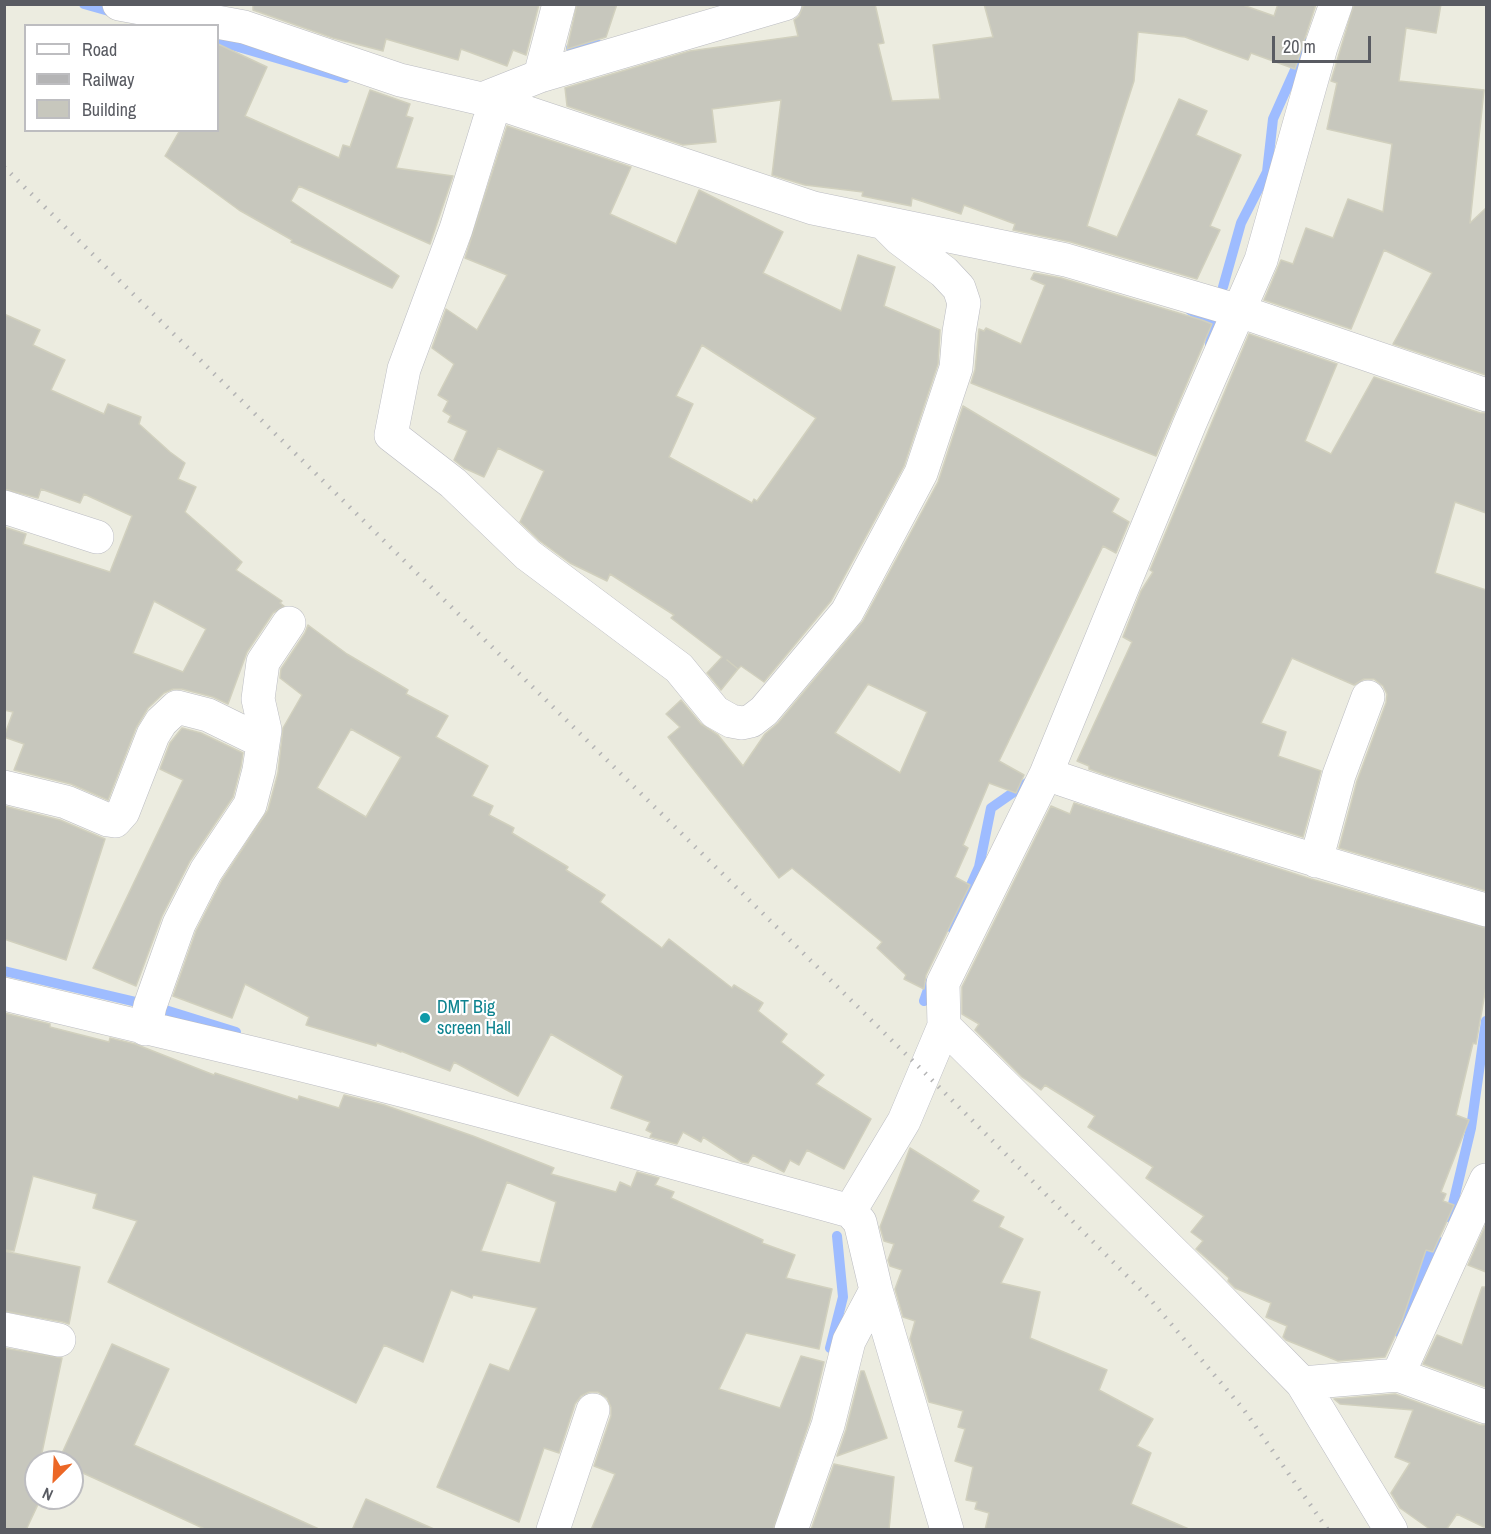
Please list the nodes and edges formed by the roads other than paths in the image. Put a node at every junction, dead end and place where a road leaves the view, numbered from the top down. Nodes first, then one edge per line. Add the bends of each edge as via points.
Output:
1 (119, 4) edge
2 (559, 4) edge
3 (785, 4) edge
4 (1336, 4) edge
5 (247, 16) edge
6 (540, 76) junction
7 (489, 100) junction
8 (883, 222) junction
9 (1239, 311) junction
10 (1486, 395) edge
11 (4, 507) edge
12 (97, 537) dead end
13 (289, 623) dead end
14 (1368, 697) dead end
15 (263, 742) junction
16 (1046, 774) junction
17 (4, 787) edge
18 (1316, 861) junction
19 (1486, 910) edge
20 (4, 994) edge
21 (944, 1026) junction
22 (145, 1029) junction
23 (1486, 1180) edge
24 (850, 1211) junction
25 (876, 1290) junction
26 (4, 1329) edge
27 (59, 1340) dead end
28 (1398, 1375) junction
29 (1302, 1383) junction
30 (1486, 1407) edge
31 (593, 1410) dead end
32 (553, 1530) edge
33 (790, 1530) edge
34 (947, 1530) edge
35 (1391, 1530) edge

1 - 5 street
2 - 6 street
3 - 6 street
4 - 9 street via 1261,260
5 - 7 street via 400,80
6 - 7 street
7 - 8 street via 813,208
7 - 8 street via 456,229 404,369 390,435 453,483 528,555 679,668 715,712 731,721 751,721 764,711 848,612 921,473 956,368 964,303 959,288
8 - 9 street via 1066,260
9 - 10 street
9 - 16 street
11 - 12 street
13 - 15 street via 263,662 258,699 265,730
14 - 18 street via 1340,775
15 - 17 street via 208,715 177,707 153,735 123,812 115,821 66,802
15 - 22 street via 250,805 206,871 179,924
16 - 18 street
16 - 21 street via 943,983
18 - 19 street
20 - 22 street
21 - 24 street via 904,1121
21 - 29 street
22 - 24 street via 260,1055
23 - 28 street
24 - 25 street via 860,1222
25 - 33 street via 849,1341 828,1425
25 - 34 street
26 - 27 street
28 - 29 street
28 - 30 street
29 - 35 street
31 - 32 street

